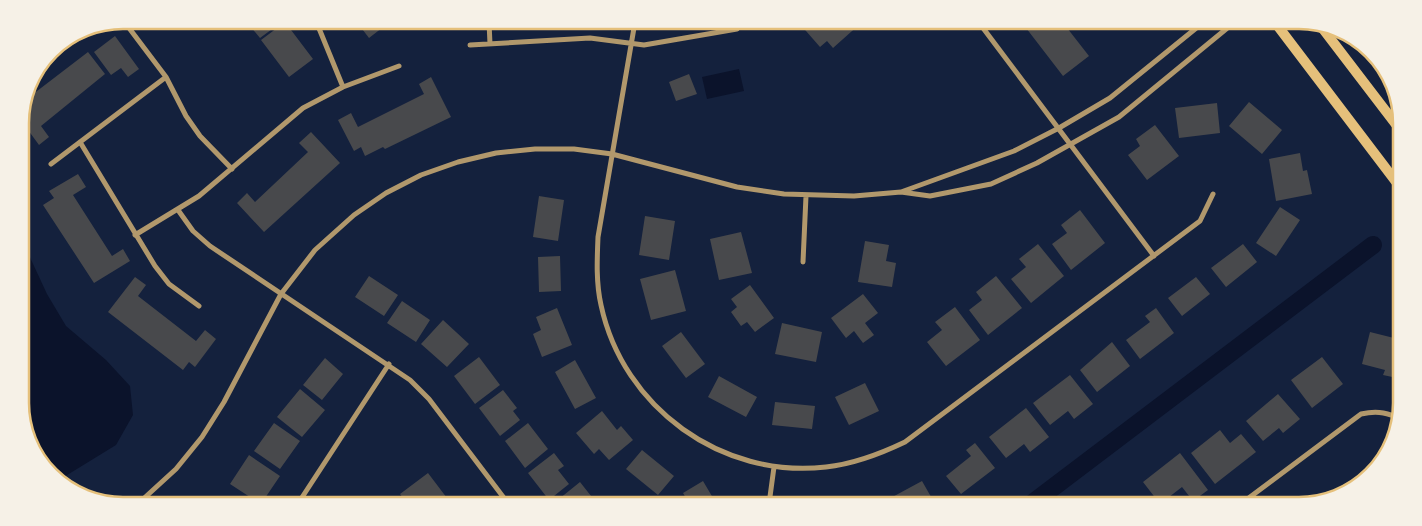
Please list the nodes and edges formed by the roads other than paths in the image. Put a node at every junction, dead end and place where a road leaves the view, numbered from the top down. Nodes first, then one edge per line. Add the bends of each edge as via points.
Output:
1 (130, 29) edge
2 (319, 29) edge
3 (489, 29) edge
4 (635, 29) edge
5 (737, 29) dead end
6 (984, 29) edge
7 (1195, 29) edge
8 (1226, 29) edge
9 (1279, 29) edge
10 (1326, 33) edge
11 (490, 44) junction
12 (632, 44) junction
13 (470, 46) dead end
14 (399, 66) dead end
15 (166, 77) junction
16 (343, 87) junction
17 (1393, 120) edge
18 (1059, 128) junction
19 (80, 142) junction
20 (1071, 144) junction
21 (612, 154) junction
22 (51, 164) dead end
23 (232, 169) junction
24 (1393, 178) edge
25 (901, 192) junction
26 (1213, 194) dead end
27 (806, 196) junction
28 (178, 210) junction
29 (135, 235) junction
30 (1154, 256) junction
31 (803, 262) dead end
32 (281, 294) junction
33 (199, 306) dead end
34 (389, 364) junction
35 (1392, 415) edge
36 (774, 466) junction
37 (145, 497) edge
38 (302, 497) edge
39 (501, 497) edge
40 (770, 497) edge
41 (1250, 497) edge

1 - 15 street
2 - 16 street
3 - 11 street
4 - 12 street
5 - 12 street via 656,44
6 - 18 street
7 - 18 street via 1110,98
8 - 20 street via 1119,117
9 - 24 main road
10 - 17 main road
11 - 12 street via 590,38
11 - 13 street
12 - 21 street
14 - 16 street
15 - 19 street
15 - 23 street via 196,129
16 - 23 street via 303,108
18 - 20 street
18 - 25 street via 1014,151
19 - 22 street
19 - 29 street
20 - 25 street via 991,184 930,196
20 - 30 street
21 - 27 street via 737,187
21 - 32 street via 534,148 467,159 421,175 386,193 334,232 315,250
21 - 36 street via 598,237 597,265 601,307 621,359 644,394 685,431 734,457
23 - 28 street
25 - 27 street
26 - 30 street via 1200,221
27 - 31 street
28 - 29 street
28 - 32 street via 210,246
29 - 33 street via 169,284
30 - 36 street via 905,442 853,462 826,467 798,469
32 - 34 street
32 - 37 street via 202,437 176,469
34 - 38 street
34 - 39 street via 429,399
35 - 41 street via 1373,411 1361,414
36 - 40 street

